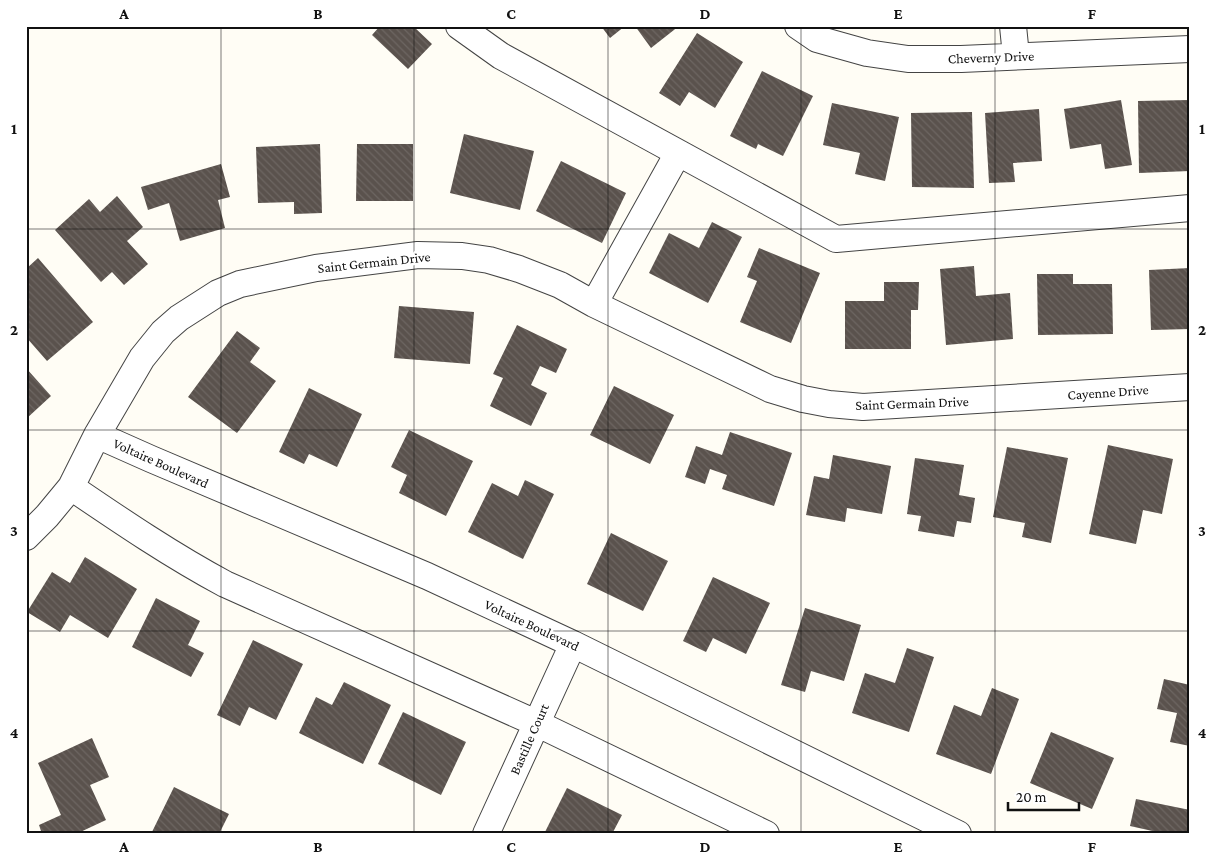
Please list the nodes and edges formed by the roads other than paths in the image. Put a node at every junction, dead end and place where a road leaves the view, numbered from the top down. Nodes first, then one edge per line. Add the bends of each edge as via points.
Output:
1 (459, 26) edge
2 (1013, 26) edge
3 (813, 30) edge
4 (1190, 49) edge
5 (1016, 56) junction
6 (678, 153) junction
7 (1190, 208) edge
8 (594, 304) junction
9 (1190, 387) edge
10 (1027, 397) joint
11 (97, 434) junction
12 (71, 487) junction
13 (26, 537) edge
14 (573, 644) junction
15 (536, 723) junction
16 (486, 834) edge
17 (766, 834) edge
18 (958, 834) edge

1 - 6 street via 501,56
2 - 5 street
3 - 5 street, Cheverny Drive via 867,53 908,59
4 - 5 street, Cheverny Drive
6 - 7 street via 836,238
6 - 8 street
8 - 10 street, Saint Germain Drive via 770,389 829,404 863,407
8 - 11 street, Saint Germain Drive via 560,285 519,269 462,256 418,256 316,268 240,284 200,303 163,332 142,358
9 - 10 street, Cayenne Drive
11 - 12 street, Saint Germain Drive
11 - 14 street, Voltaire Boulevard via 427,576
12 - 13 street, Saint Germain Drive
12 - 15 street via 166,550 225,584
14 - 15 street, Bastille Court
14 - 18 street, Voltaire Boulevard
15 - 16 street, Bastille Court
15 - 17 street

